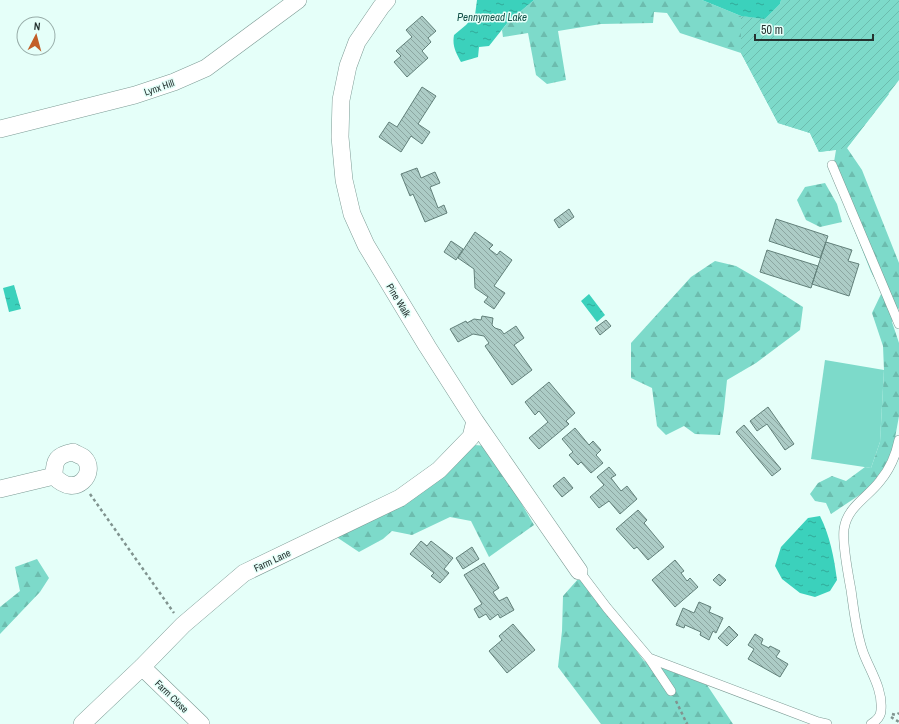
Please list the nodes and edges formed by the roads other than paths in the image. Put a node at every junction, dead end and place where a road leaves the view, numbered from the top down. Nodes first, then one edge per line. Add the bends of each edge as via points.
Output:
1 (298, 0) edge
2 (388, 0) edge
3 (0, 129) edge
4 (832, 165) dead end
5 (899, 324) edge
6 (475, 421) junction
7 (899, 440) edge
8 (54, 476) junction
9 (0, 489) edge
10 (579, 571) joint
11 (649, 658) junction
12 (142, 667) junction
13 (671, 691) road end
14 (82, 724) edge
15 (201, 724) edge
16 (827, 724) edge
17 (871, 724) edge

1 - 3 street, Lynx Hill via 206,68 191,75 135,95
2 - 6 street, Pine Walk via 357,42 348,66 341,100 340,137 344,180 352,214 366,245
4 - 5 lane
6 - 10 street, Pine Walk
6 - 12 street, Farm Lane via 471,437 439,470 400,498 244,573 182,625
7 - 17 lane via 890,466 880,482 848,515 844,529 857,629 863,652 879,691 882,711
8 - 8 street via 63,484 76,485 86,478 88,464 84,458 73,452 64,454 56,460
8 - 9 street
10 - 11 lane
11 - 13 lane
11 - 16 lane
12 - 14 street, Farm Lane
12 - 15 street, Farm Close

